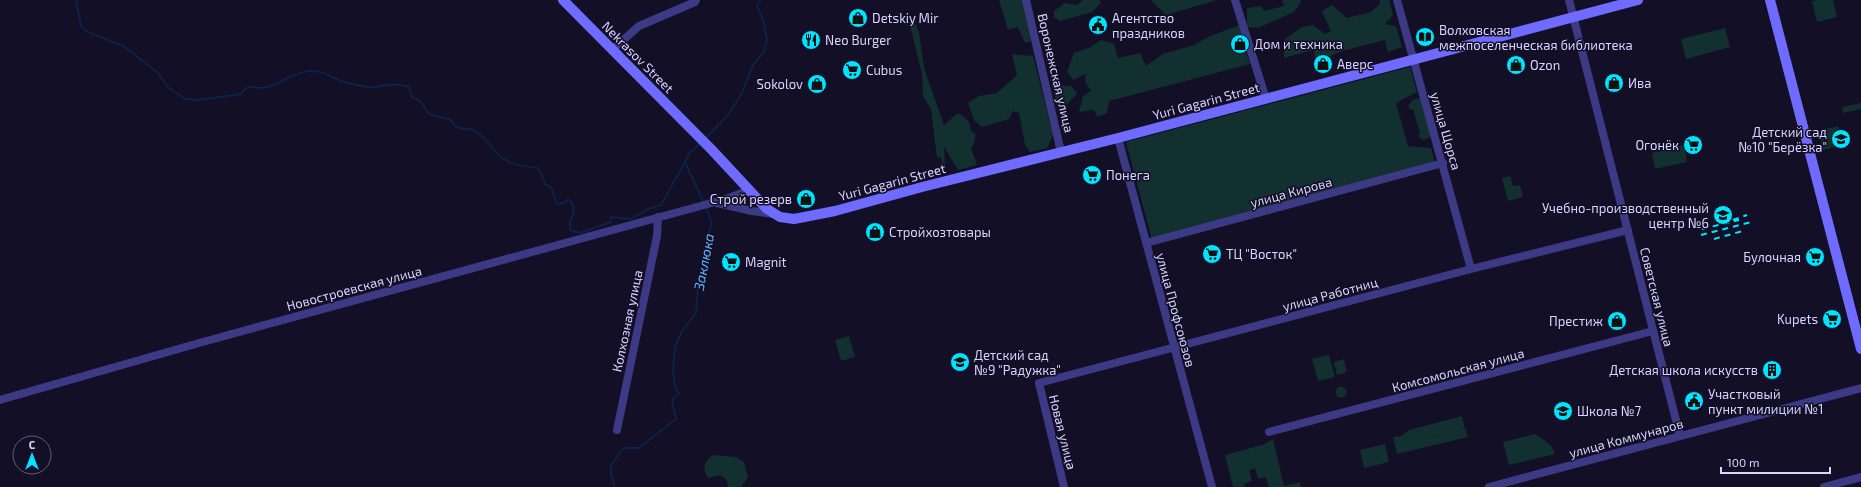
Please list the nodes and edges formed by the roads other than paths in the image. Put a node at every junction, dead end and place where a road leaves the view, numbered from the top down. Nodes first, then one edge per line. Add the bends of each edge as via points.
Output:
1 (563, 0) edge
2 (696, 0) edge
3 (1026, 0) edge
4 (1235, 0) edge
5 (1397, 0) edge
6 (1569, 0) edge
7 (1638, 0) edge
8 (1770, 0) edge
9 (1573, 17) junction
10 (612, 50) junction
11 (1413, 60) junction
12 (1266, 99) junction
13 (1118, 138) junction
14 (1061, 152) junction
15 (1443, 163) junction
16 (750, 190) junction
17 (715, 202) junction
18 (777, 215) junction
19 (658, 217) junction
20 (1628, 230) junction
21 (1146, 243) junction
22 (1471, 269) junction
23 (1654, 331) junction
24 (1174, 347) junction
25 (1861, 349) edge
26 (1039, 383) joint
27 (1861, 388) edge
28 (0, 400) edge
29 (617, 430) dead end
30 (1269, 432) dead end
31 (1680, 436) junction
32 (1861, 477) edge
33 (1064, 487) edge
34 (1212, 487) edge
35 (1489, 487) edge
36 (1824, 487) edge

1 - 10 main road, Nekrasov Street
2 - 10 street via 639,26
3 - 14 street, Воронежская улица
4 - 12 street
5 - 11 street, улица Щорса
6 - 9 street, Советская улица
7 - 9 main road, Yuri Gagarin Street
8 - 25 main road
9 - 11 main road, Yuri Gagarin Street
9 - 20 street, Советская улица
10 - 16 main road, Nekrasov Street
11 - 12 main road, Yuri Gagarin Street
11 - 15 street, улица Щорса
12 - 13 main road, Yuri Gagarin Street
13 - 14 main road, Yuri Gagarin Street
13 - 21 street, улица Профсоюзов
14 - 18 main road, Yuri Gagarin Street via 823,214 794,219
15 - 21 street, улица Кирова
15 - 22 street, улица Щорса
16 - 17 street, Новостроевская улица
16 - 18 main road
17 - 18 street, Новостроевская улица
17 - 19 street, Новостроевская улица
19 - 28 street, Новостроевская улица
19 - 29 street, Колхозная улица via 657,236
20 - 22 street, улица Работниц
20 - 23 street, Советская улица
21 - 24 street, улица Профсоюзов
22 - 24 street, улица Работниц
23 - 30 street, Комсомольская улица
23 - 31 street, Советская улица
24 - 26 street, улица Работниц
24 - 34 street, улица Профсоюзов
26 - 33 street, Новая улица
27 - 31 street, улица Коммунаров
31 - 35 street, улица Коммунаров
32 - 36 street

